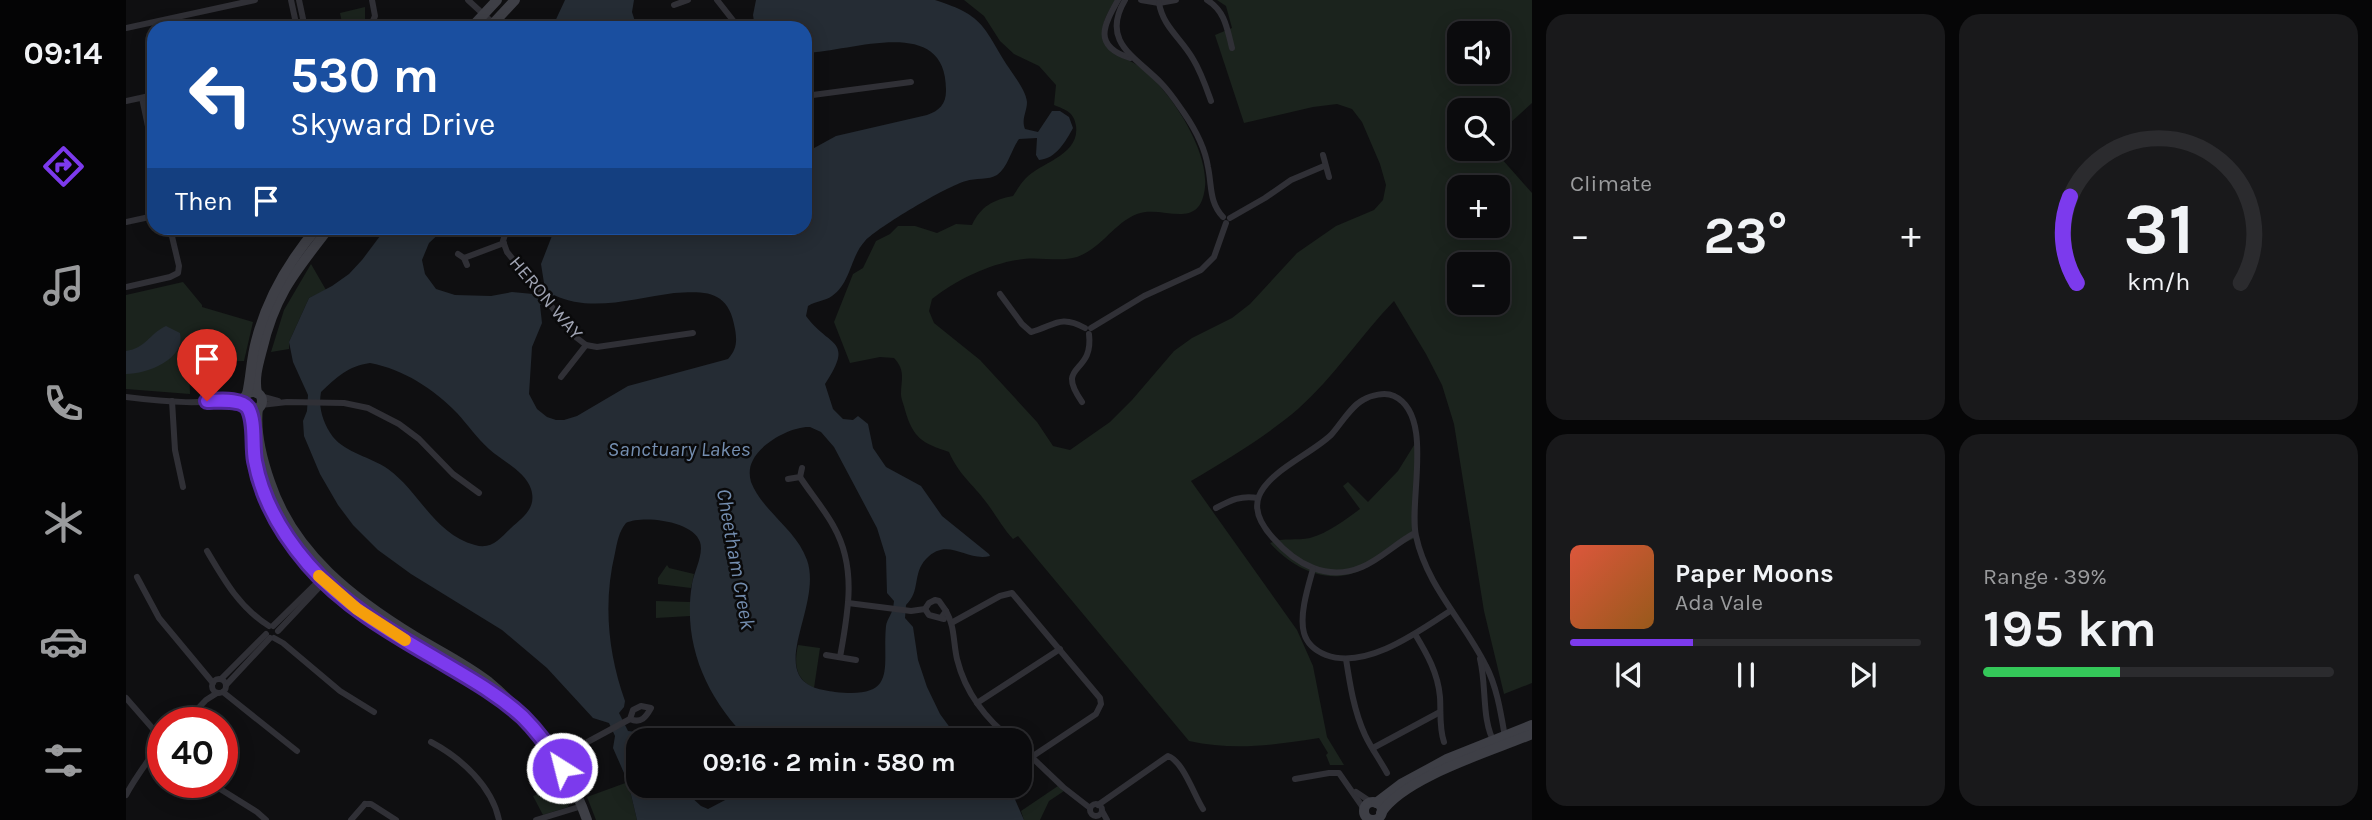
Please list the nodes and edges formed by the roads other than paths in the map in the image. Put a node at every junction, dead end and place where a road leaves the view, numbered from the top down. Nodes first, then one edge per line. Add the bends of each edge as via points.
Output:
1 (255, 0) edge
2 (291, 0) edge
3 (299, 0) edge
4 (372, 0) edge
5 (468, 0) edge
6 (497, 0) edge
7 (515, 0) edge
8 (688, 0) edge
9 (717, 0) edge
10 (1118, 0) edge
11 (1125, 0) edge
12 (1141, 0) edge
13 (1176, 0) edge
14 (1207, 0) edge
15 (1159, 3) junction
16 (674, 5) dead end
17 (484, 15) junction
18 (158, 21) edge
19 (296, 21) edge
20 (304, 21) edge
21 (372, 21) edge
22 (478, 21) edge
23 (488, 21) edge
24 (496, 21) edge
25 (734, 21) edge
26 (147, 23) edge
27 (126, 28) edge
28 (1117, 34) junction
29 (1106, 40) junction
30 (1232, 48) dead end
31 (1133, 58) junction
32 (911, 82) dead end
33 (812, 95) edge
34 (147, 97) edge
35 (142, 98) junction
36 (126, 101) edge
37 (1211, 101) dead end
38 (147, 122) edge
39 (1323, 155) dead end
40 (1324, 166) junction
41 (1329, 177) dead end
42 (147, 218) edge
43 (1226, 219) junction
44 (126, 222) edge
45 (171, 235) edge
46 (316, 235) edge
47 (506, 235) edge
48 (504, 243) junction
49 (463, 259) dead end
50 (126, 287) edge
51 (1000, 294) dead end
52 (1088, 330) junction
53 (693, 333) dead end
54 (586, 345) junction
55 (561, 377) dead end
56 (126, 397) edge
57 (172, 401) junction
58 (252, 401) junction
59 (1082, 402) dead end
60 (802, 468) dead end
61 (800, 477) junction
62 (788, 479) dead end
63 (183, 488) dead end
64 (479, 493) dead end
65 (1258, 498) junction
66 (1216, 508) dead end
67 (1415, 533) junction
68 (207, 551) dead end
69 (1313, 569) junction
70 (137, 577) dead end
71 (325, 578) junction
72 (848, 603) junction
73 (925, 610) junction
74 (946, 611) junction
75 (1450, 611) junction
76 (941, 618) junction
77 (953, 622) junction
78 (272, 632) junction
79 (1415, 634) junction
80 (1060, 649) junction
81 (1478, 650) junction
82 (826, 655) dead end
83 (840, 657) junction
84 (1346, 659) junction
85 (856, 660) dead end
86 (219, 686) junction
87 (126, 698) edge
88 (977, 703) junction
89 (199, 707) edge
90 (377, 712) dead end
91 (1440, 712) junction
92 (1502, 720) junction
93 (626, 721) dead end
94 (147, 722) edge
95 (1487, 723) junction
96 (1532, 724) edge
97 (999, 728) edge
98 (1532, 734) edge
99 (1506, 740) junction
100 (431, 742) dead end
101 (1444, 742) dead end
102 (1495, 745) junction
103 (1373, 748) junction
104 (297, 751) dead end
105 (1033, 756) joint
106 (556, 759) junction
107 (147, 762) edge
108 (1387, 773) dead end
109 (1296, 779) dead end
110 (126, 795) edge
111 (235, 798) edge
112 (582, 806) junction
113 (1203, 808) dead end
114 (1367, 809) edge
115 (1097, 812) edge
116 (1377, 818) edge
117 (266, 820) edge
118 (351, 820) edge
119 (396, 820) edge
120 (499, 820) edge
121 (536, 820) edge
122 (587, 820) edge

1 - 18 street
2 - 19 street
3 - 20 street
4 - 21 street
5 - 17 street
6 - 17 street
7 - 24 street
8 - 16 street
9 - 25 street
10 - 29 street via 1105,23
11 - 28 street via 1117,15
12 - 15 street
13 - 15 street
14 - 30 street via 1220,9
15 - 37 street via 1161,17 1194,60
17 - 22 street
17 - 23 street
26 - 27 street
28 - 29 street
28 - 31 street
29 - 31 street via 1113,50
31 - 43 street via 1161,83 1188,118 1206,158 1214,206
32 - 33 street
34 - 35 street
35 - 36 street
35 - 38 street
39 - 40 street
40 - 41 street
40 - 43 street
42 - 44 street
43 - 52 street via 1209,264
45 - 50 street via 178,273
46 - 58 street via 273,313
47 - 48 street, HERON WAY
48 - 49 street
48 - 54 street, HERON WAY via 509,255
51 - 52 street via 1031,332 1062,320
52 - 59 street via 1090,352 1071,374 1073,389
53 - 54 street, HERON WAY
54 - 55 street
56 - 57 street
57 - 58 street
57 - 63 street
58 - 64 street via 357,405 383,415 419,439
58 - 71 street via 256,468 265,495 293,545
60 - 61 street
61 - 62 street
61 - 72 street via 841,541 849,575
65 - 66 street via 1234,499
65 - 67 street via 1270,480 1317,447 1362,400 1378,394 1393,396 1411,416 1417,440
65 - 69 street via 1265,530 1300,564
67 - 69 street via 1361,567 1336,573
67 - 75 street via 1420,554
68 - 78 street via 230,590
69 - 84 street via 1304,635 1319,652
70 - 86 street via 159,618
71 - 78 street
71 - 106 street via 372,618 475,681 522,716
72 - 73 street
72 - 83 street
73 - 74 street via 935,600
73 - 76 street
74 - 76 street
74 - 77 street
75 - 79 street
75 - 81 street
76 - 77 street
77 - 80 street via 1012,593
77 - 88 street via 960,670
78 - 86 street
78 - 90 street via 340,691
79 - 84 street
79 - 91 street via 1431,660
80 - 88 street
80 - 105 street via 1101,704 1096,714
81 - 92 street
81 - 95 street
82 - 83 street
83 - 85 street
84 - 103 street via 1360,722
86 - 89 street
86 - 104 street
87 - 94 street
88 - 97 street
91 - 101 street
91 - 103 street
92 - 95 street
92 - 99 street
93 - 106 street
95 - 102 street
96 - 99 street
98 - 99 street
99 - 102 street
100 - 120 street via 455,756 486,790
102 - 114 street via 1467,750 1431,767
102 - 116 street via 1392,799
103 - 108 street
105 - 115 street via 1063,787
106 - 112 street
107 - 110 street
109 - 114 street via 1339,773
111 - 117 street
112 - 121 street
112 - 122 street
113 - 115 street via 1180,764 1168,756
114 - 116 street via 1366,816
114 - 116 street via 1381,808
118 - 119 street via 364,800

